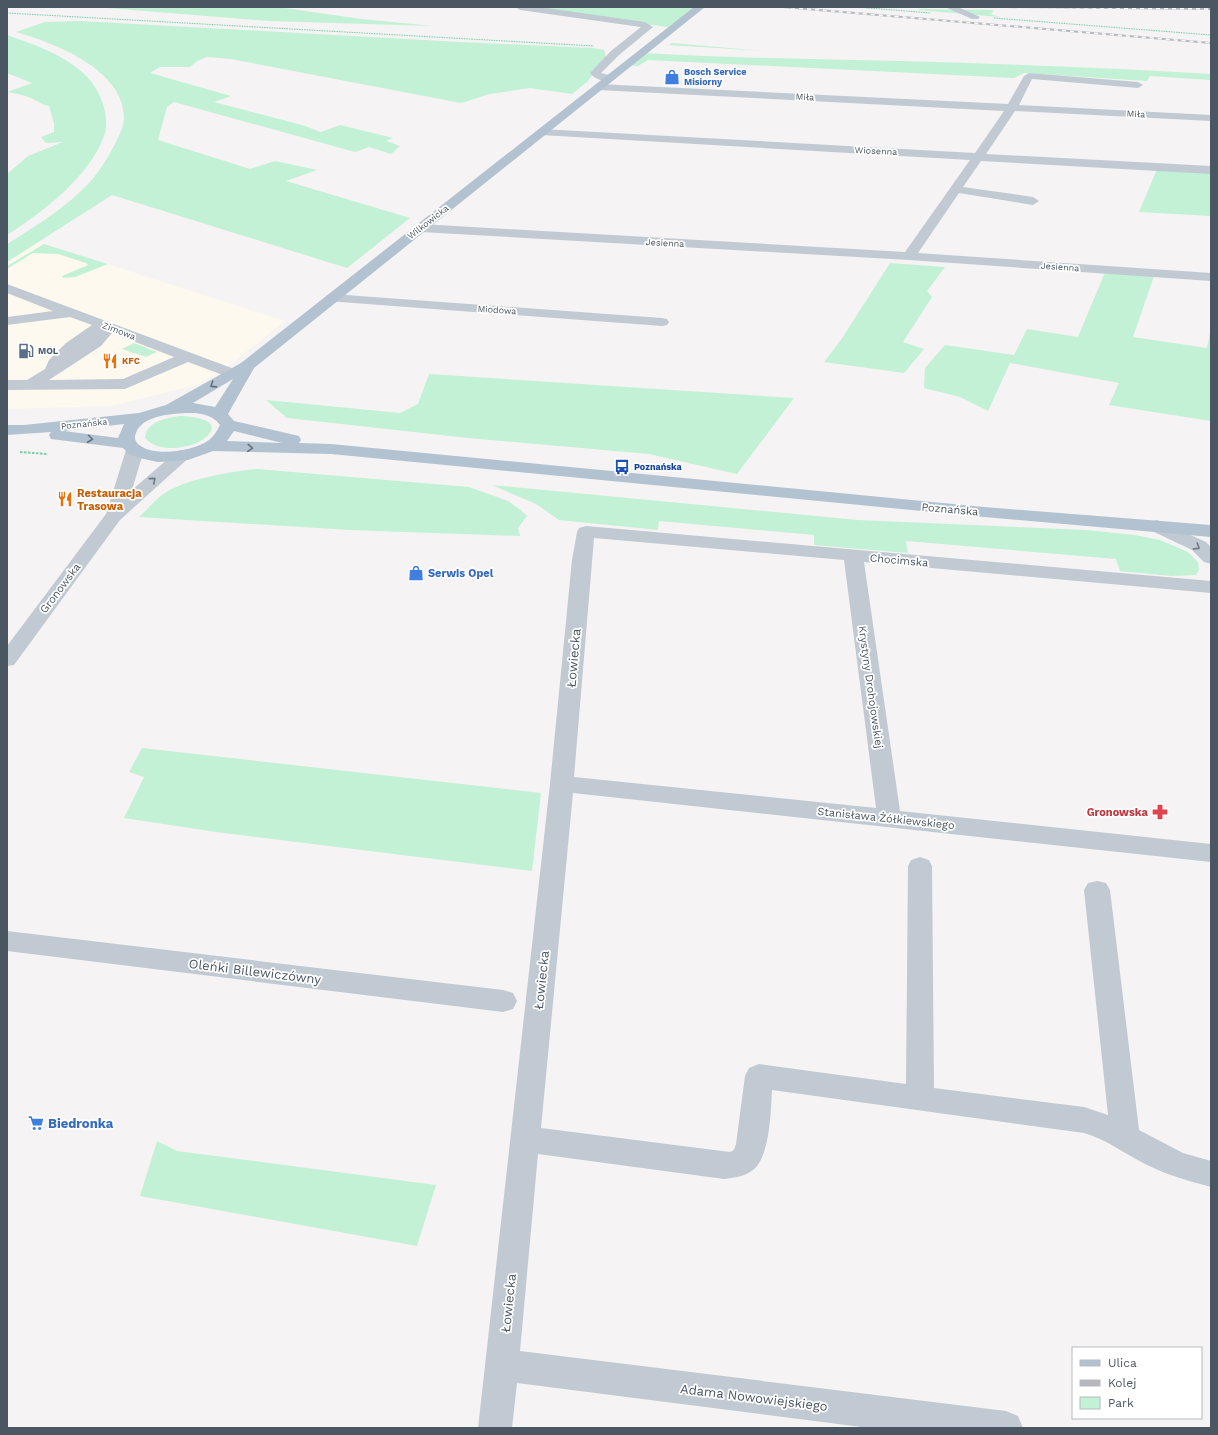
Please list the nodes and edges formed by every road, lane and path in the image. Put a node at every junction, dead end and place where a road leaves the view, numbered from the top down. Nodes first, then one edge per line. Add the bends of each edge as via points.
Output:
1 (520, 7) edge
2 (700, 7) edge
3 (856, 7) edge
4 (950, 7) edge
5 (7, 13) edge
6 (975, 17) junction
7 (1211, 35) edge
8 (618, 50) junction
9 (609, 78) junction
10 (1138, 84) dead end
11 (598, 87) junction
12 (1012, 108) junction
13 (1211, 118) edge
14 (541, 132) junction
15 (977, 156) junction
16 (1211, 170) edge
17 (954, 189) junction
18 (1033, 201) dead end
19 (421, 228) junction
20 (909, 256) junction
21 (1211, 277) edge
22 (7, 288) edge
23 (332, 298) junction
24 (73, 313) junction
25 (7, 321) edge
26 (662, 322) dead end
27 (102, 325) junction
28 (187, 357) junction
29 (247, 366) junction
30 (231, 373) junction
31 (7, 385) edge
32 (30, 385) junction
33 (171, 409) junction
34 (144, 417) junction
35 (224, 420) junction
36 (15, 430) edge
37 (211, 446) junction
38 (132, 447) junction
39 (331, 449) junction
40 (14, 452) dead end
41 (52, 455) dead end
42 (183, 455) junction
43 (114, 516) junction
44 (1157, 526) junction
45 (1211, 531) edge
46 (586, 532) joint
47 (853, 556) junction
48 (1211, 558) edge
49 (1211, 587) edge
50 (7, 660) edge
51 (562, 784) junction
52 (889, 818) junction
53 (1211, 853) edge
54 (920, 866) dead end
55 (1098, 890) dead end
56 (7, 942) edge
57 (503, 1001) dead end
58 (920, 1098) junction
59 (1125, 1137) junction
60 (525, 1139) junction
61 (1211, 1174) edge
62 (502, 1364) junction
63 (945, 1424) edge
64 (495, 1428) edge
65 (1006, 1428) edge

1 - 8 street via 642,24 648,27
2 - 9 main road, Wilkowicka
3 - 6 path
4 - 6 street
5 - 8 path via 558,44
6 - 7 path
8 - 9 street via 595,73
9 - 11 main road, Wilkowicka
10 - 12 street via 1029,76
11 - 12 street, Miła
11 - 14 main road, Wilkowicka
12 - 13 street, Miła
12 - 15 street
14 - 15 street, Wiosenna
14 - 19 main road, Wilkowicka
15 - 16 street, Wiosenna
15 - 17 street
17 - 18 street
17 - 20 street
19 - 20 street, Jesienna
19 - 23 main road, Wilkowicka
20 - 21 street, Jesienna
22 - 24 street, Zimowa
23 - 26 street, Miodowa
23 - 29 main road, Wilkowicka
24 - 25 street
24 - 27 street, Zimowa
27 - 28 street, Zimowa
27 - 32 street via 71,346 55,363 52,371
28 - 30 street, Zimowa
28 - 32 street via 125,384
29 - 30 main road, Wilkowicka
29 - 35 main road, Wilkowicka via 244,376 226,401
30 -> 33 main road, Wilkowicka via 195,397
31 - 32 street
33 - 34 main road
33 - 35 main road, Poznańska via 199,408
34 - 36 main road, Poznańska
34 - 38 main road via 128,430 126,438
35 - 37 main road, Wilkowicka via 224,436
35 - 39 main road, Poznańska
36 -> 38 main road, Poznańska
37 -> 39 main road, Poznańska
37 - 42 main road, Poznańska
38 - 42 main road, Poznańska via 156,456
38 - 43 street, Gronowska
39 - 44 main road, Poznańska
40 - 41 path
43 -> 42 street, Gronowska
43 - 50 street, Gronowska
44 - 45 main road, Poznańska
44 -> 48 street via 1199,546
46 - 47 street, Chocimska
46 - 51 street, Łowiecka
47 - 49 street, Chocimska
47 - 52 street, Krystyny Drohojowskiej
51 - 52 street, Stanisława Żółkiewskiego
51 - 60 street, Łowiecka
52 - 53 street, Stanisława Żółkiewskiego
54 - 58 street
55 - 59 street
56 - 57 street, Oleńki Billewiczówny
58 - 59 street via 1084,1120 1112,1129
58 - 60 street via 759,1076 751,1147 745,1159 724,1166
59 - 61 street via 1177,1165
60 - 62 street, Łowiecka
62 - 63 street, Adama Nowowiejskiego
62 - 64 street, Łowiecka
63 - 65 street, Adama Nowowiejskiego

